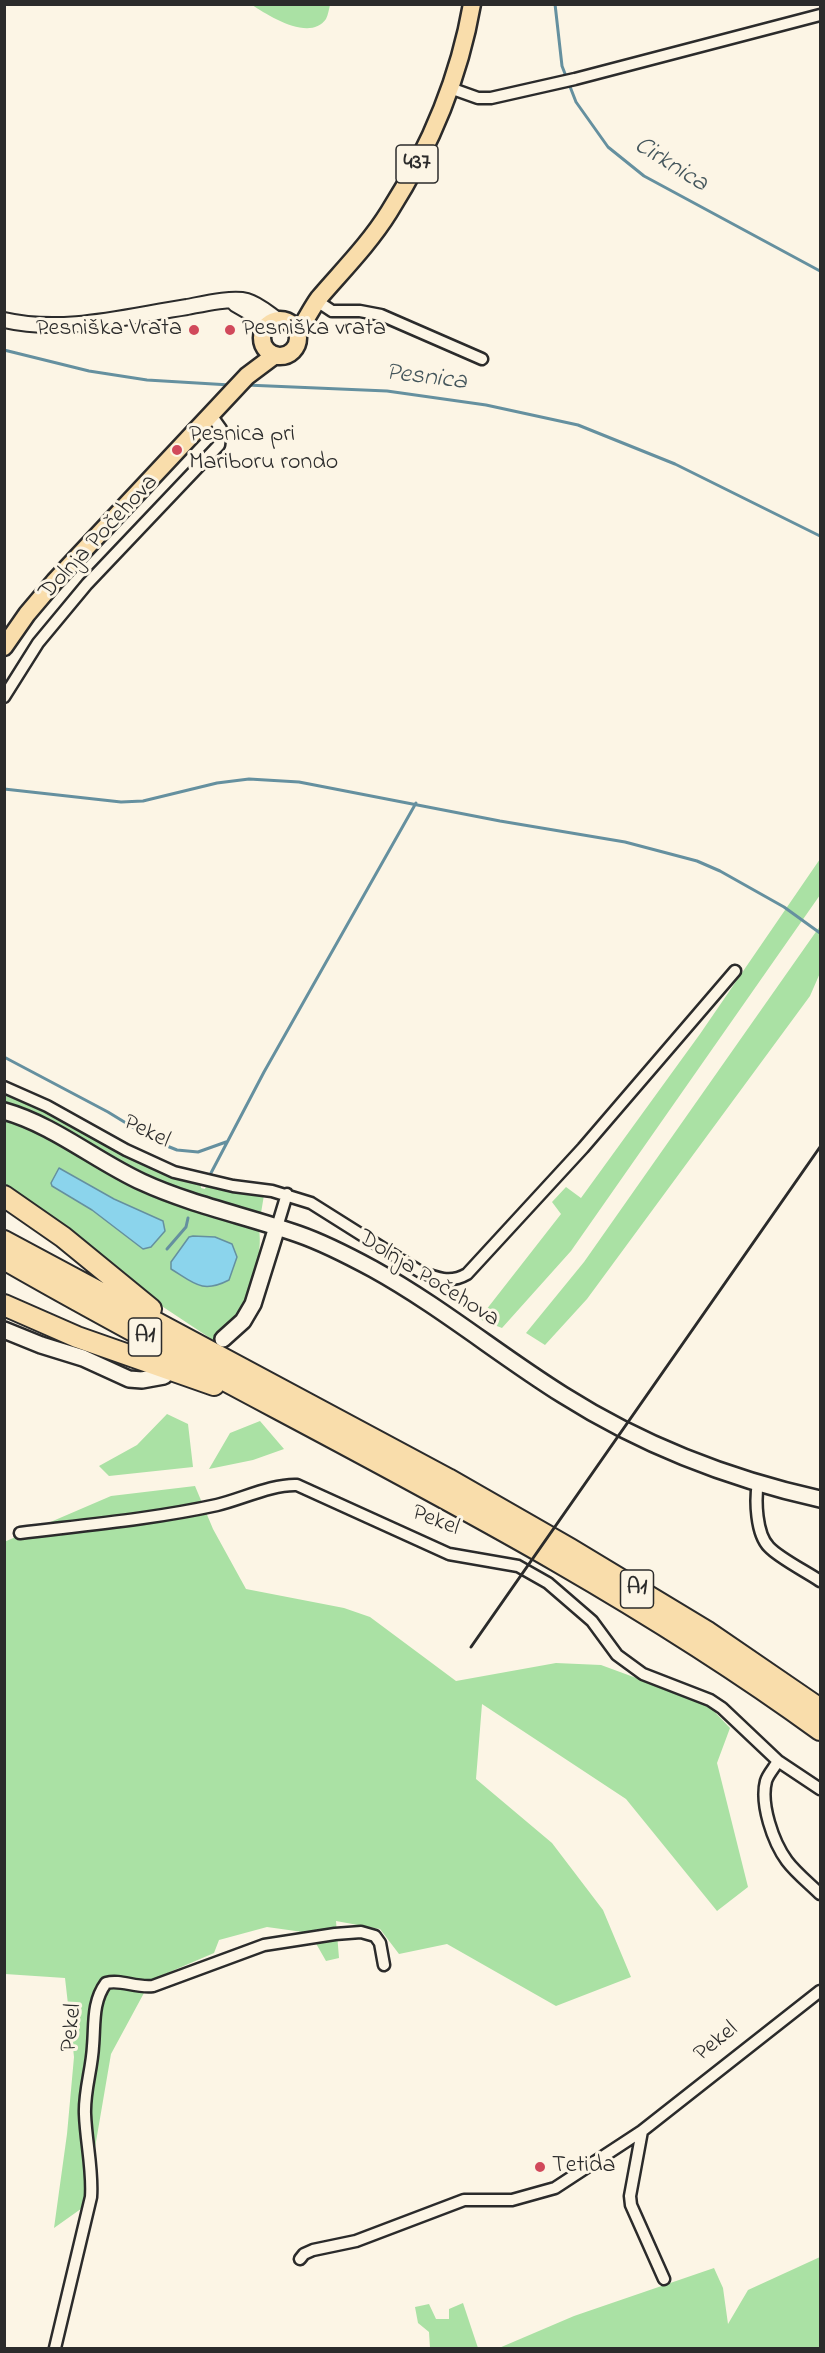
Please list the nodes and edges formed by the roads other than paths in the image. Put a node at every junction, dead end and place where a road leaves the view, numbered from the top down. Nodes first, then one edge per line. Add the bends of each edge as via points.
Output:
1 (472, 4) edge
2 (820, 15) edge
3 (450, 88) junction
4 (317, 301) junction
5 (231, 302) junction
6 (4, 320) edge
7 (281, 320) junction
8 (297, 333) junction
9 (267, 344) junction
10 (482, 359) dead end
11 (214, 411) junction
12 (4, 647) edge
13 (4, 697) edge
14 (735, 971) dead end
15 (4, 1087) edge
16 (4, 1111) edge
17 (287, 1194) junction
18 (4, 1196) edge
19 (277, 1227) junction
20 (10, 1253) edge
21 (434, 1277) joint
22 (4, 1305) edge
23 (4, 1330) edge
24 (220, 1347) junction
25 (164, 1376) dead end
26 (277, 1409) junction
27 (758, 1483) junction
28 (820, 1499) edge
29 (20, 1533) dead end
30 (820, 1581) edge
31 (820, 1709) edge
32 (820, 1730) edge
33 (778, 1761) junction
34 (820, 1789) edge
35 (820, 1894) edge
36 (384, 1965) dead end
37 (820, 1991) edge
38 (642, 2131) junction
39 (300, 2259) dead end
40 (664, 2279) dead end
41 (55, 2349) edge

1 - 3 main road, 437
2 - 3 street via 483,99
3 - 4 main road, 437 via 423,152 388,213
4 - 7 main road, 437
4 - 8 main road, 437
4 - 10 street via 332,311 381,315
5 - 6 street via 78,324 43,326
5 - 7 street via 245,300
5 - 9 street via 254,315
7 - 8 main road via 292,325
7 - 9 main road, 437 via 270,323
8 - 9 main road, 437 via 297,342 284,355
9 - 11 main road, Dolnja Počehova / 437 via 247,376
11 - 12 main road, Dolnja Počehova / 437 via 55,581
11 - 13 street, Dolnja Počehova via 221,429 219,446 87,584 38,643
14 - 21 street, Dolnja Počehova via 584,1148 467,1274 455,1280
15 - 17 street, Pekel via 174,1172
16 - 19 main road, Dolnja Počehova via 141,1182
17 - 19 street
17 - 21 street, Pekel via 311,1203
18 - 24 highway via 63,1237 158,1315
19 - 24 main road via 253,1304
19 - 27 main road, Dolnja Počehova via 322,1244 414,1293 545,1384 630,1432 697,1462
20 - 24 highway, A1
20 - 26 highway, A1
22 - 26 highway via 77,1337 212,1384 254,1406
23 - 25 main road via 129,1379
24 - 31 highway, A1 via 706,1631
26 - 32 highway, A1 via 564,1566 700,1647
27 - 28 main road, Dolnja Počehova
27 - 30 street via 757,1514 768,1547
29 - 33 street, Pekel via 176,1513 219,1505 282,1485 297,1485 449,1554 518,1566 548,1582 592,1621 616,1655 643,1674 710,1700
33 - 34 street, Pekel
33 - 35 street via 766,1780 770,1824 787,1862
36 - 41 street, Pekel via 375,1936 344,1933 264,1945 153,1986 106,1983 96,2002 86,2091 91,2198
37 - 38 street, Pekel
38 - 39 street, Pekel via 555,2188 512,2200 464,2200 356,2241 313,2250
38 - 40 street via 631,2205

